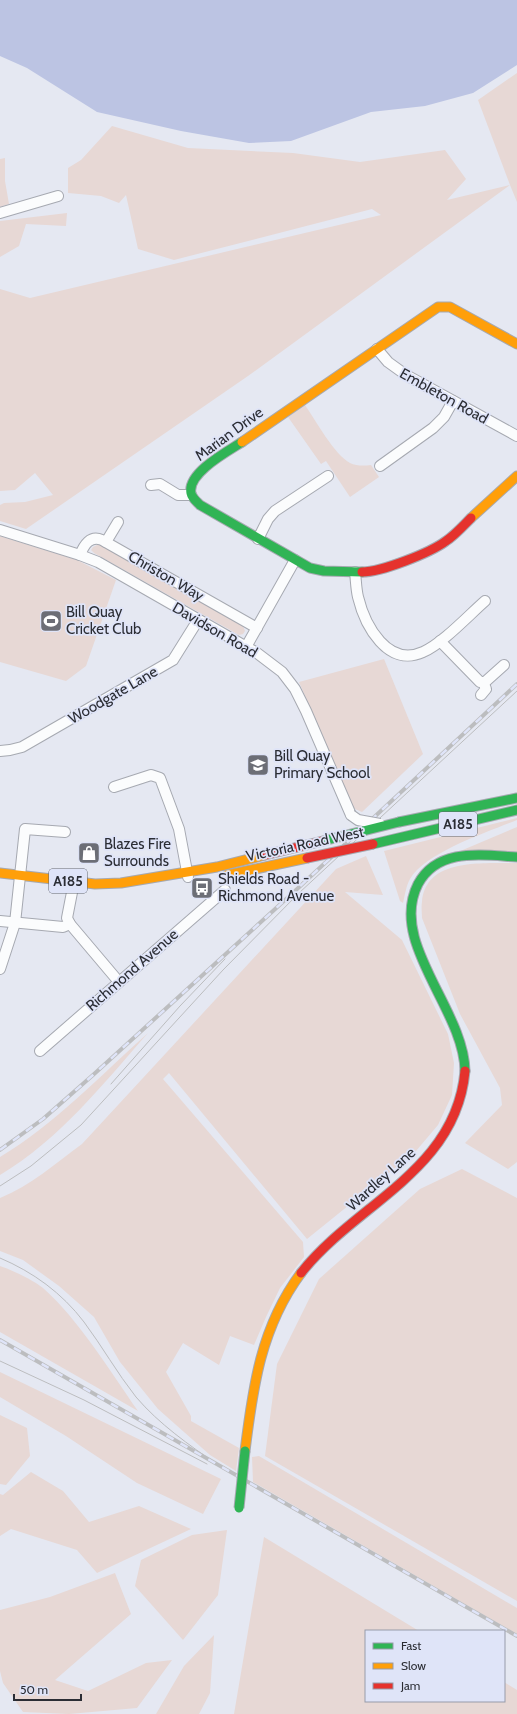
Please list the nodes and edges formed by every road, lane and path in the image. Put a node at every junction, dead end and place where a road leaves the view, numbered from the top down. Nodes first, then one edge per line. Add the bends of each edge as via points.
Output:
1 (58, 196) dead end
2 (0, 213) edge
3 (517, 344) edge
4 (377, 349) junction
5 (453, 401) junction
6 (517, 436) edge
7 (380, 466) dead end
8 (328, 476) dead end
9 (517, 476) edge
10 (151, 485) dead end
11 (190, 495) junction
12 (118, 522) dead end
13 (0, 530) edge
14 (258, 539) junction
15 (106, 542) junction
16 (80, 555) junction
17 (295, 560) junction
18 (355, 572) junction
19 (485, 601) dead end
20 (198, 620) junction
21 (257, 628) junction
22 (440, 641) junction
23 (246, 647) junction
24 (504, 664) dead end
25 (483, 682) junction
26 (481, 695) dead end
27 (5, 751) edge
28 (114, 788) dead end
29 (517, 798) edge
30 (517, 810) edge
31 (395, 823) junction
32 (65, 832) dead end
33 (517, 857) edge
34 (0, 873) edge
35 (187, 875) junction
36 (20, 876) junction
37 (74, 882) junction
38 (225, 890) dead end
39 (0, 921) edge
40 (15, 923) junction
41 (70, 924) junction
42 (0, 969) edge
43 (119, 982) junction
44 (40, 1051) dead end
45 (239, 1508) dead end

1 - 2 street
3 - 4 street, Marian Drive via 446,306 435,309
4 - 5 street, Embleton Road via 392,366
4 - 11 street, Marian Drive via 207,466 194,480
5 - 6 street, Embleton Road
5 - 7 street via 444,417 433,428
8 - 14 street via 275,511
9 - 18 street via 445,542 412,560 368,572
10 - 11 street via 160,484 178,495
11 - 14 street via 200,505
12 - 15 street
13 - 16 street, Davidson Road
14 - 17 street
15 - 16 street via 98,538 90,540
15 - 21 street, Christon Way
16 - 20 street, Davidson Road via 98,562
17 - 18 street via 317,570
17 - 21 street
18 - 22 street via 363,612 373,634 389,650 399,655 412,656 432,648
19 - 22 street
20 - 23 street, Davidson Road
20 - 27 street, Woodgate Lane via 173,660 28,744
21 - 23 street
22 - 25 street via 478,680
23 - 31 street, Davidson Road, bridge via 282,672 295,689 351,815 363,822
24 - 25 street
25 - 26 street via 486,689
28 - 35 street via 151,775 160,778 179,829
29 - 31 street, A185
30 - 35 street, Victoria Road West / A185, bridge via 373,844 213,877
31 - 35 street, Victoria Road West / A185, bridge
32 - 36 street via 25,829
33 - 45 street, Wardley Lane, bridge via 454,856 433,866 416,885 409,915 411,929 460,1040 465,1070 461,1102 446,1132 424,1160 393,1191 326,1245 287,1293 261,1352 245,1451
34 - 36 street, A185
35 - 37 street, A185 via 95,884
36 - 37 street, A185
36 - 40 street
37 - 41 street via 67,918
38 - 43 street, Richmond Avenue
39 - 40 street
40 - 41 street via 63,927
40 - 42 street
41 - 43 street
43 - 44 street, Richmond Avenue

